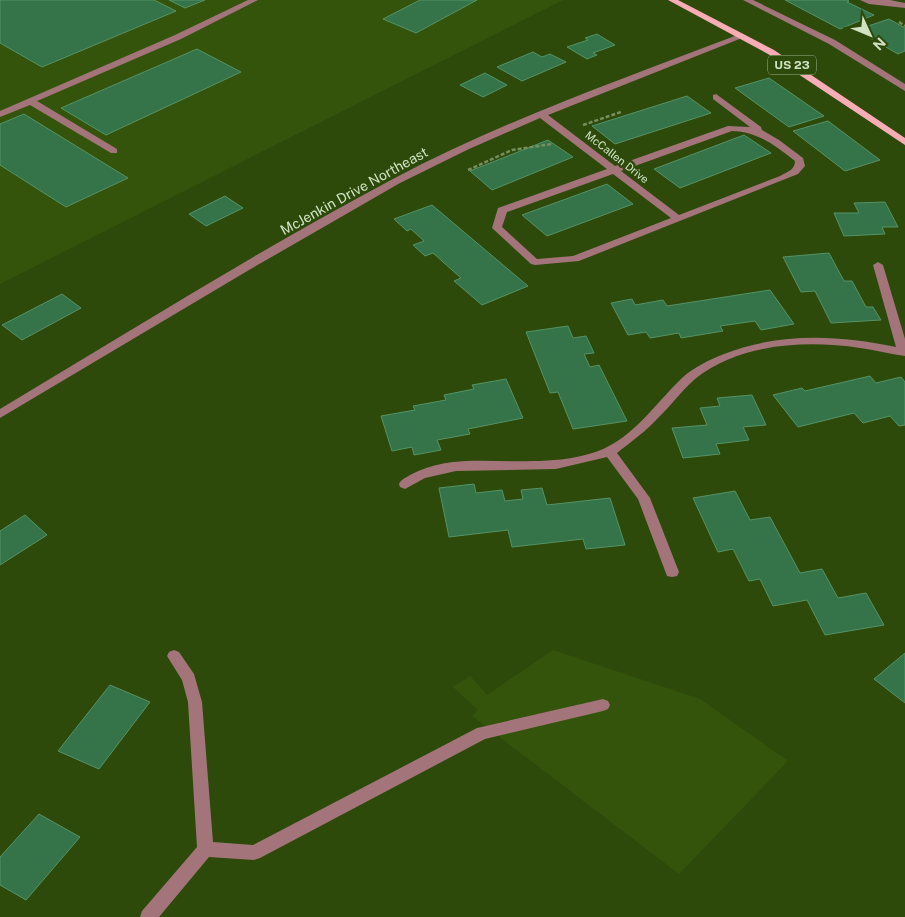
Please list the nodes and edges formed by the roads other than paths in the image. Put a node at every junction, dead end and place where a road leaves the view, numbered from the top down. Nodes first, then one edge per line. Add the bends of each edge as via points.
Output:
1 (254, 0) edge
2 (673, 0) edge
3 (747, 0) edge
4 (864, 0) edge
5 (905, 6) edge
6 (743, 36) junction
7 (905, 88) edge
8 (716, 97) dead end
9 (30, 101) junction
10 (0, 114) edge
11 (541, 114) junction
12 (762, 132) junction
13 (905, 142) edge
14 (114, 151) dead end
15 (614, 170) junction
16 (678, 218) junction
17 (878, 265) dead end
18 (904, 352) edge
19 (0, 414) edge
20 (610, 452) junction
21 (405, 484) dead end
22 (672, 572) dead end
23 (174, 656) dead end
24 (603, 705) dead end
25 (205, 849) junction
26 (148, 917) edge

1 - 9 street
2 - 6 main road, US 23
3 - 7 street via 832,42
4 - 5 street
6 - 11 street, McJenkin Drive Northeast
6 - 13 main road, US 23
8 - 12 street
9 - 10 street
9 - 14 street
11 - 15 street, McCallen Drive
11 - 19 street, McJenkin Drive Northeast via 397,181
12 - 15 street via 731,128
12 - 16 street via 800,160 800,166 794,172
15 - 16 street, McCallen Drive
15 - 16 street via 502,210 497,228 535,262 576,259
17 - 18 street
18 - 20 street via 870,344 814,340 770,344 733,354 694,375 645,426
20 - 21 street via 549,465 456,466 415,476
20 - 22 street via 644,498
23 - 25 street via 189,678 195,702
24 - 25 street via 482,733 254,853
25 - 26 street

